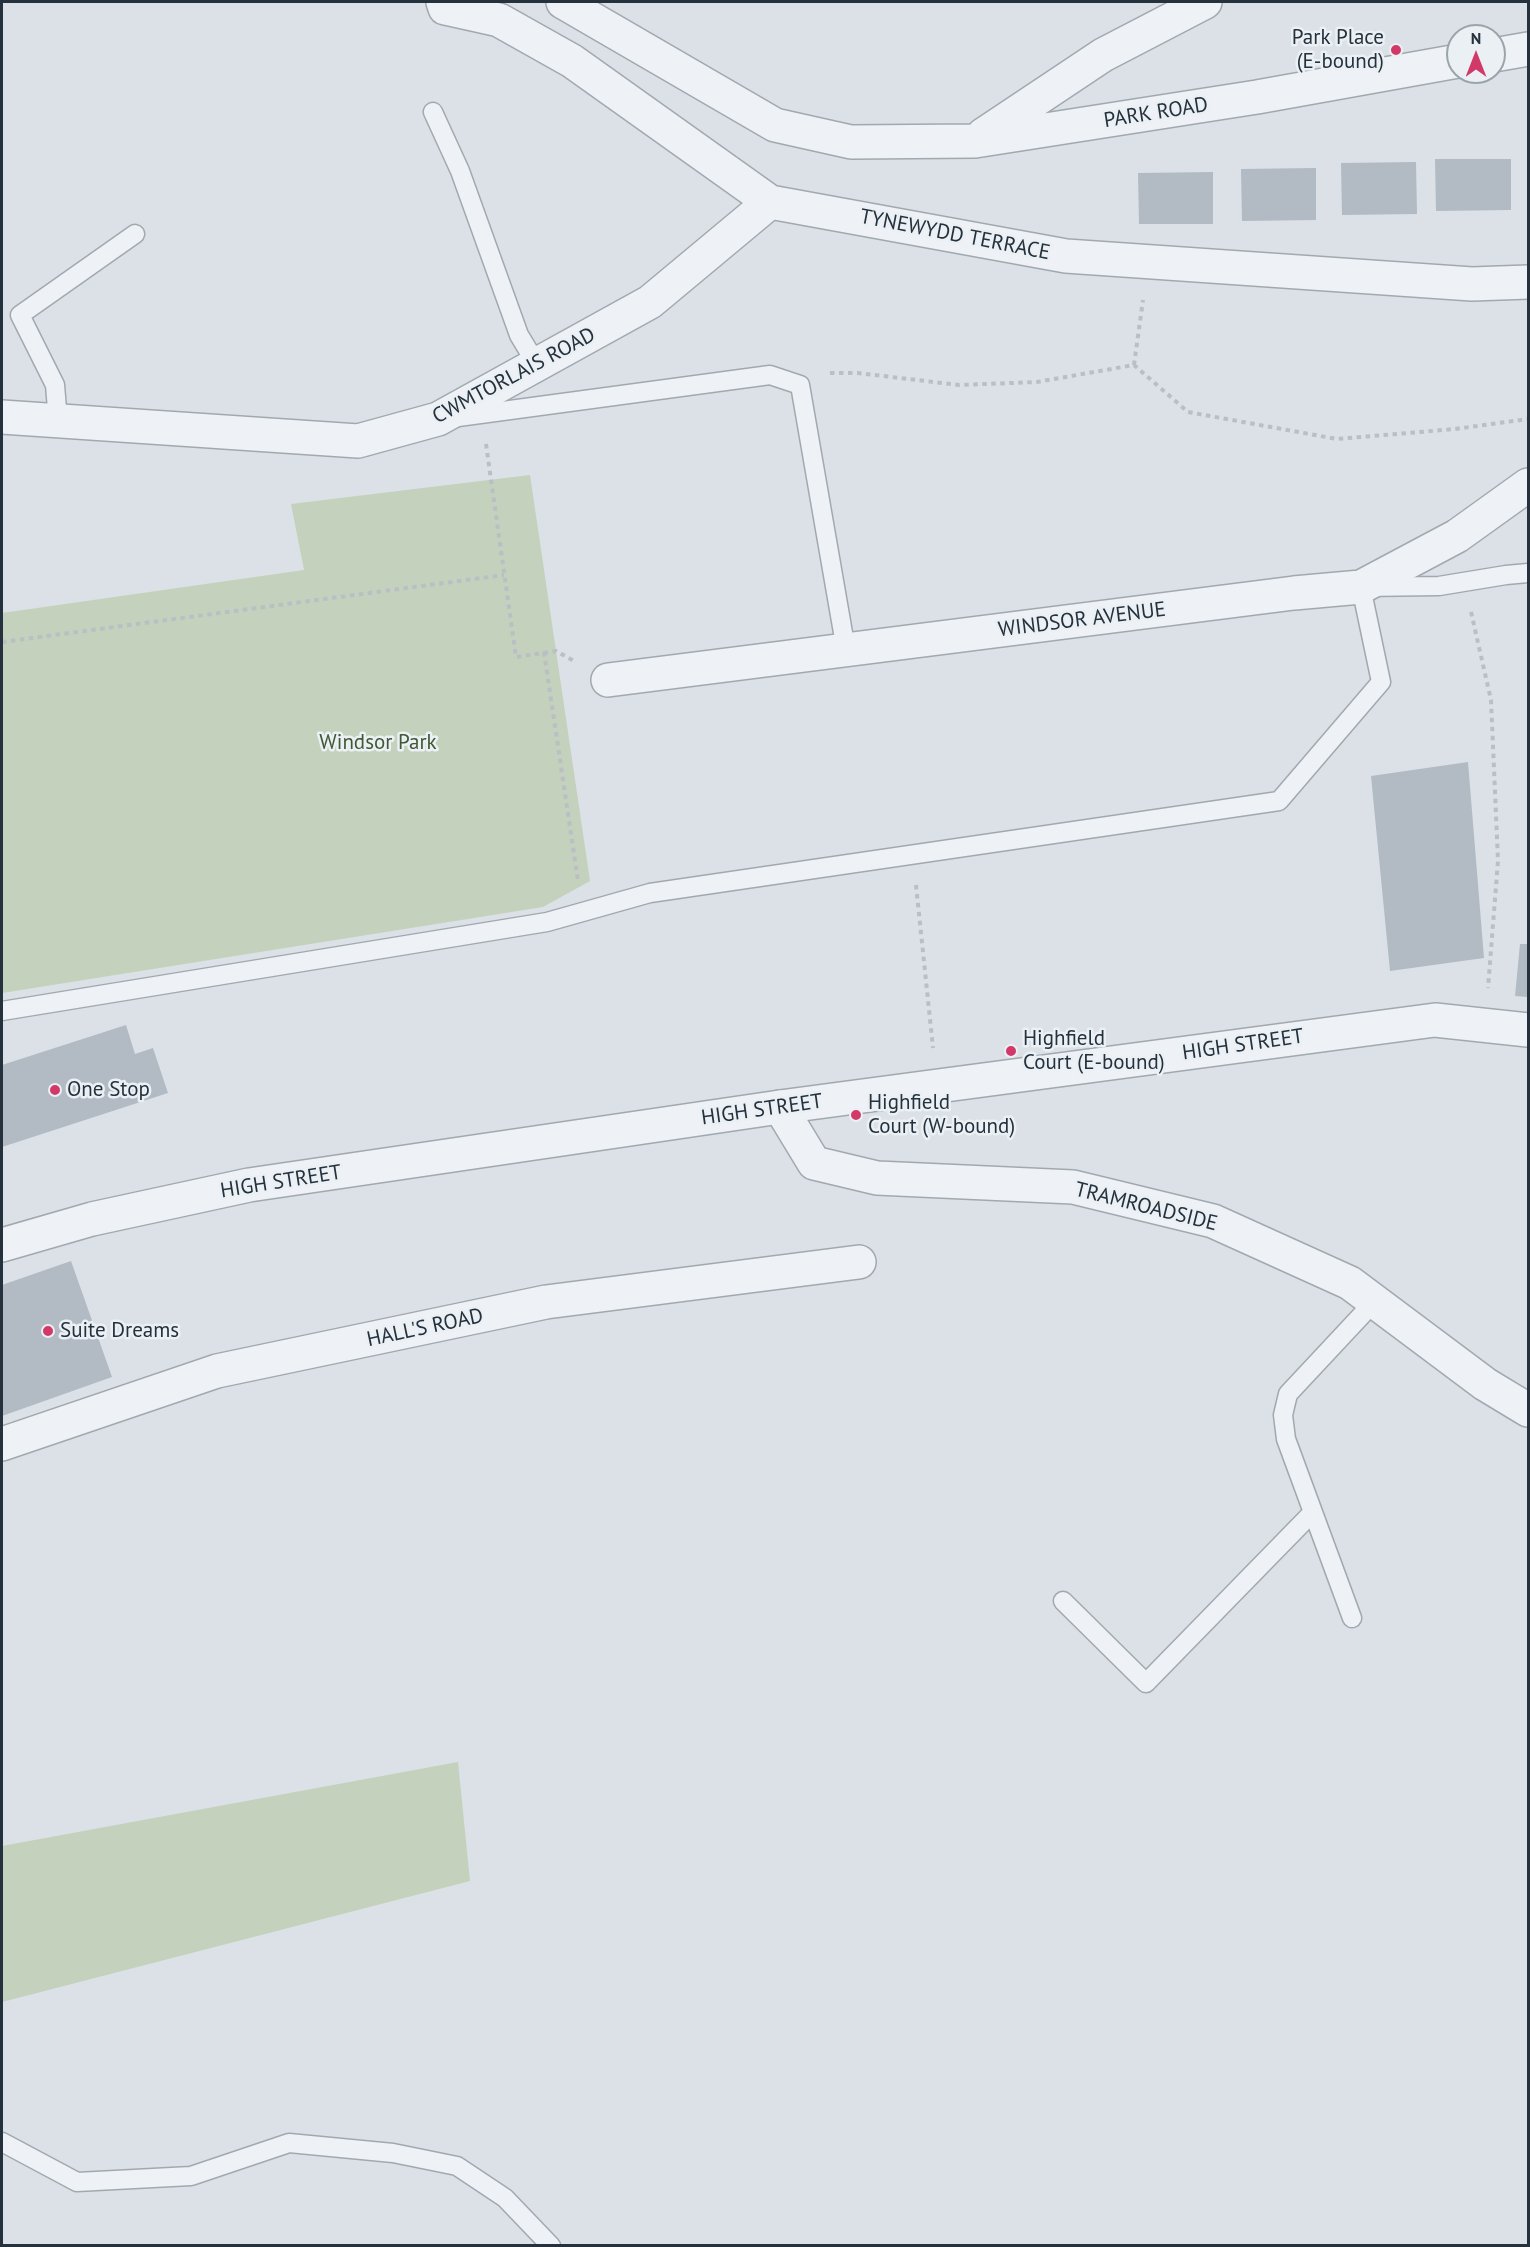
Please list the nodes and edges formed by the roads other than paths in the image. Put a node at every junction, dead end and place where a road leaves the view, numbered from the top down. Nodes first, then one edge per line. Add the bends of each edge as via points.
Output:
1 (443, 2) edge
2 (563, 2) edge
3 (1205, 2) edge
4 (1528, 49) edge
5 (1506, 53) edge
6 (1446, 63) edge
7 (433, 112) dead end
8 (975, 141) junction
9 (770, 202) junction
10 (135, 234) dead end
11 (1528, 282) edge
12 (537, 365) junction
13 (2, 417) edge
14 (438, 419) junction
15 (58, 421) junction
16 (1528, 485) edge
17 (1528, 573) edge
18 (1361, 587) junction
19 (846, 650) junction
20 (608, 680) road end
21 (2, 1011) edge
22 (1528, 1030) edge
23 (780, 1107) junction
24 (2, 1245) edge
25 (859, 1262) dead end
26 (1374, 1302) junction
27 (1528, 1410) edge
28 (2, 1444) edge
29 (1313, 1512) junction
30 (1064, 1601) dead end
31 (1352, 1618) dead end
32 (2, 2142) edge
33 (551, 2246) edge

1 - 9 street, TYNEWYDD TERRACE via 445,8 498,20 572,62
2 - 8 street, PARK ROAD via 775,125 851,141
3 - 8 street via 1103,55
4 - 5 street
6 - 8 street, PARK ROAD
7 - 12 lane via 460,171 519,335
9 - 11 street, TYNEWYDD TERRACE via 1066,256 1472,284
9 - 12 street, CWMTORLAIS ROAD via 650,302
10 - 15 lane via 20,315 55,385
12 - 14 street, CWMTORLAIS ROAD
13 - 15 street, CWMTORLAIS ROAD
14 - 15 street, CWMTORLAIS ROAD via 358,441
14 - 19 lane via 770,375 800,385
16 - 18 street, WINDSOR AVENUE via 1458,536
17 - 18 lane via 1439,586
18 - 19 street, WINDSOR AVENUE
18 - 21 lane via 1381,681 1279,801 650,893 547,922
19 - 20 street, WINDSOR AVENUE
22 - 23 street, HIGH STREET via 1435,1020
23 - 24 street, HIGH STREET via 249,1185 92,1219
23 - 26 street, TRAMROADSIDE via 814,1163 877,1178 1073,1187 1203,1218 1350,1283
25 - 28 street, HALL'S ROAD via 546,1302 217,1371
26 - 27 street, TRAMROADSIDE via 1485,1384
26 - 29 lane via 1288,1394 1283,1415 1287,1439
29 - 30 lane via 1146,1683
29 - 31 lane
32 - 33 lane via 77,2182 191,2176 289,2144 393,2153 457,2166 505,2198

